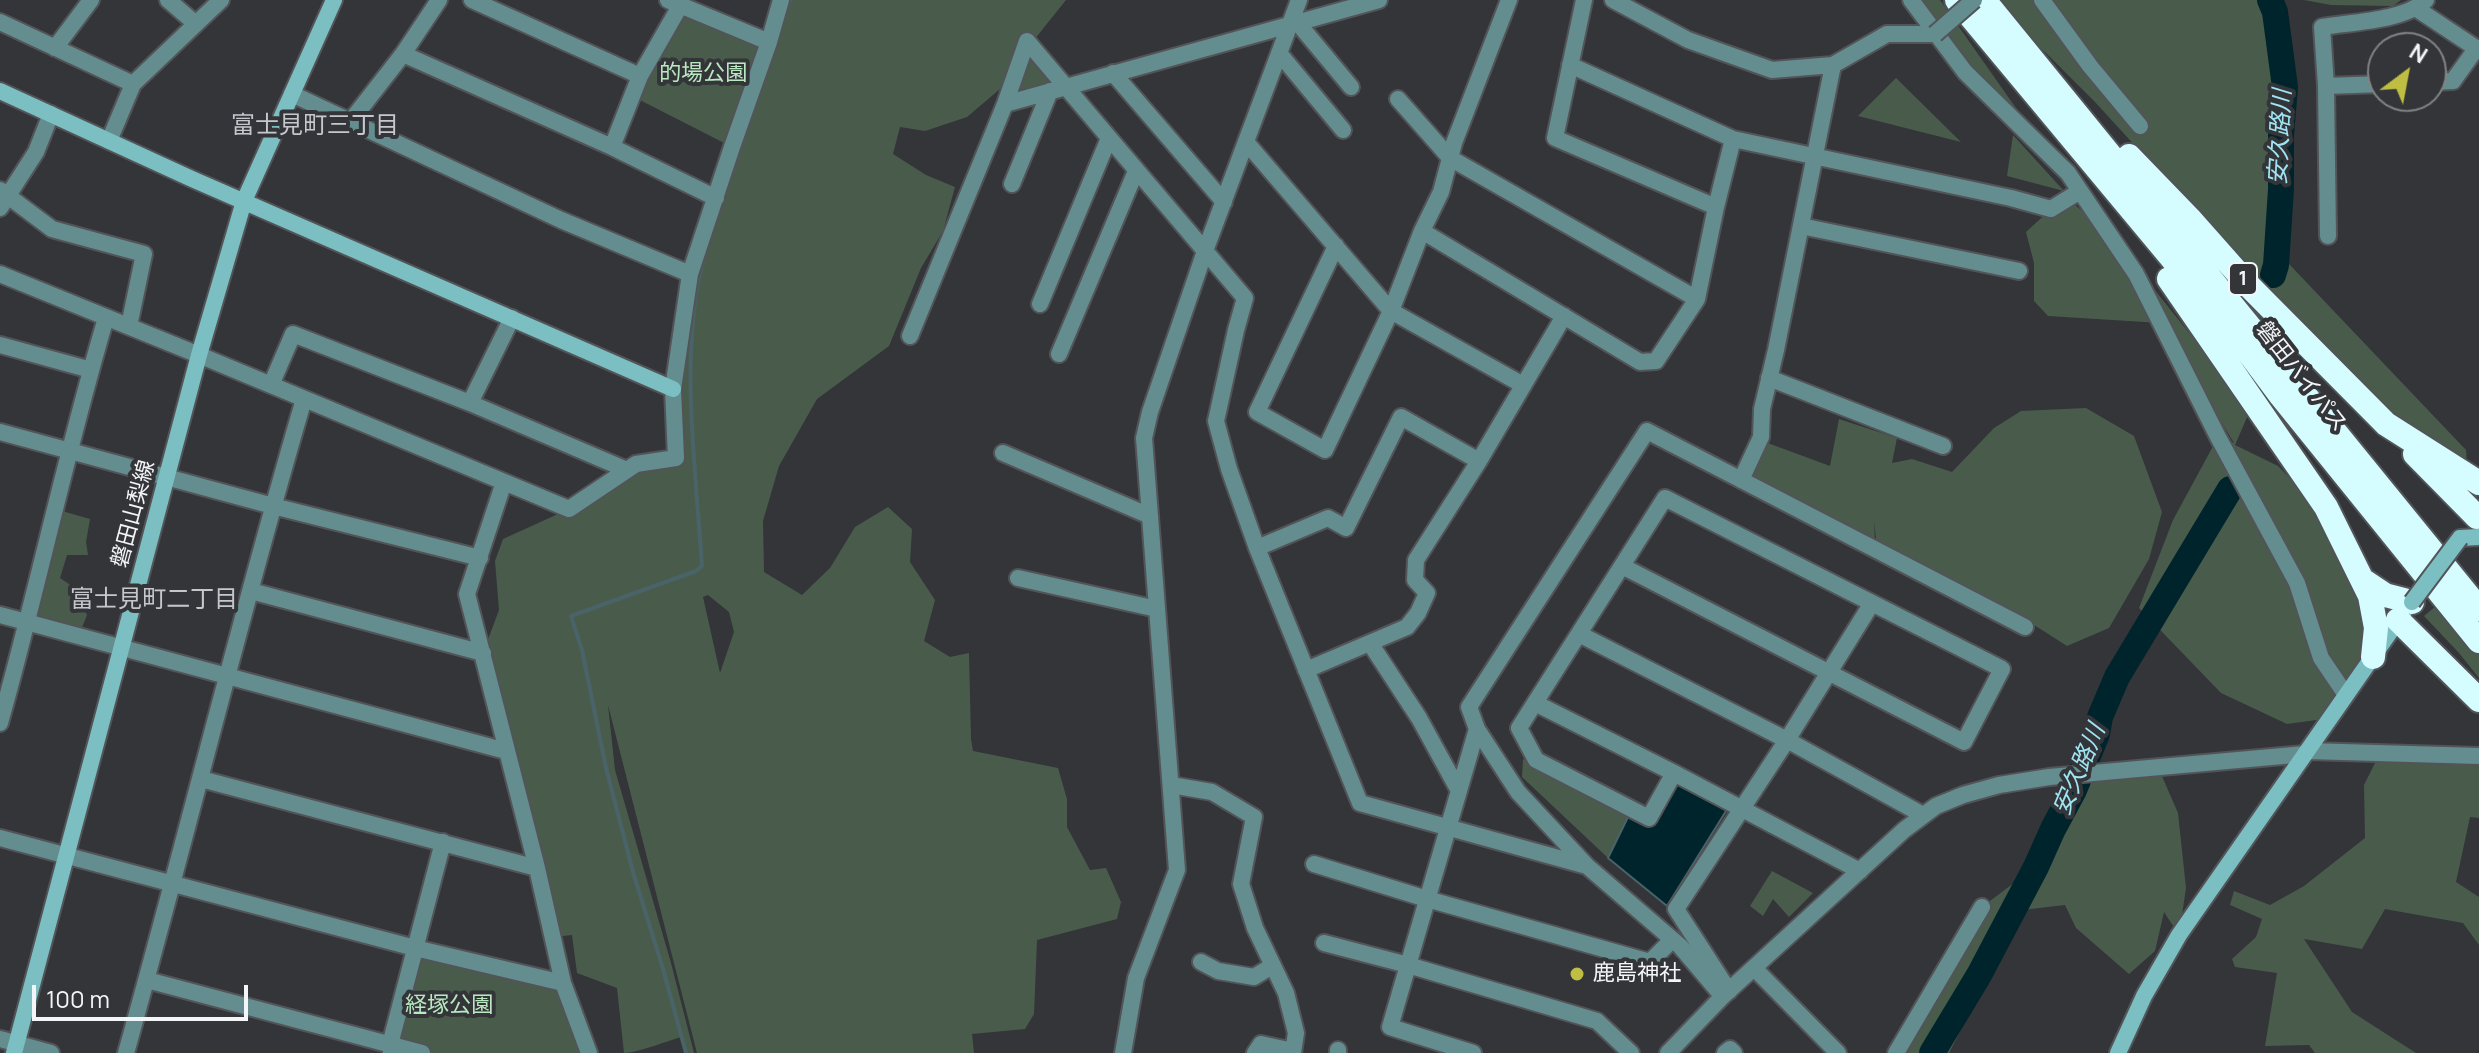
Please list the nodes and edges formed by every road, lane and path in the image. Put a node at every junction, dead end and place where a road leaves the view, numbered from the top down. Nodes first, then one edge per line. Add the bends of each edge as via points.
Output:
1 (91, 0) edge
2 (168, 0) edge
3 (221, 0) edge
4 (334, 0) edge
5 (439, 0) edge
6 (472, 0) edge
7 (781, 0) edge
8 (1299, 0) edge
9 (1379, 0) edge
10 (1509, 0) edge
11 (1584, 0) edge
12 (1613, 0) edge
13 (1911, 0) edge
14 (1957, 0) edge
15 (1974, 0) edge
16 (1984, 0) edge
17 (2042, 0) edge
18 (674, 3) edge
19 (2421, 4) edge
20 (0, 22) edge
21 (1294, 23) junction
22 (196, 24) junction
23 (1935, 34) junction
24 (769, 42) junction
25 (55, 48) junction
26 (2478, 50) edge
27 (1279, 53) junction
28 (403, 54) junction
29 (2018, 59) junction
30 (1570, 65) junction
31 (1833, 65) junction
32 (1113, 73) junction
33 (640, 76) junction
34 (2447, 81) edge
35 (133, 84) junction
36 (2367, 85) edge
37 (2326, 86) junction
38 (1351, 87) dead end
39 (1057, 88) junction
40 (0, 91) edge
41 (292, 94) junction
42 (1398, 99) dead end
43 (1005, 104) junction
44 (51, 114) junction
45 (350, 122) junction
46 (2140, 126) dead end
47 (1343, 130) dead end
48 (1109, 138) junction
49 (1733, 139) junction
50 (109, 141) junction
51 (1246, 142) junction
52 (612, 147) junction
53 (1815, 156) junction
54 (1450, 158) junction
55 (1136, 171) junction
56 (1012, 184) dead end
57 (2080, 191) junction
58 (3, 198) edge
59 (716, 198) junction
60 (244, 201) junction
61 (1224, 202) junction
62 (1716, 207) junction
63 (1801, 226) junction
64 (1422, 231) junction
65 (2328, 236) dead end
66 (1336, 246) junction
67 (1205, 251) junction
68 (2019, 271) dead end
69 (0, 274) edge
70 (690, 274) junction
71 (1697, 299) junction
72 (1040, 304) dead end
73 (1391, 311) junction
74 (1564, 316) junction
75 (106, 318) junction
76 (512, 318) junction
77 (129, 326) junction
78 (2240, 327) junction
79 (910, 336) dead end
80 (0, 345) edge
81 (1059, 354) dead end
82 (199, 355) junction
83 (91, 370) junction
84 (1769, 378) junction
85 (271, 385) junction
86 (1523, 385) junction
87 (673, 389) junction
88 (304, 399) junction
89 (470, 403) junction
90 (2386, 424) junction
91 (0, 432) edge
92 (1943, 446) dead end
93 (70, 450) junction
94 (1003, 453) dead end
95 (1479, 461) junction
96 (627, 470) junction
97 (166, 477) junction
98 (1741, 480) junction
99 (504, 482) junction
100 (2479, 483) edge
101 (273, 506) junction
102 (1150, 516) junction
103 (2478, 523) edge
104 (1257, 548) junction
105 (480, 558) junction
106 (1622, 566) junction
107 (1018, 578) dead end
108 (2364, 581) junction
109 (251, 591) junction
110 (1872, 603) junction
111 (1157, 609) junction
112 (2479, 609) edge
113 (2405, 611) junction
114 (0, 615) edge
115 (28, 622) junction
116 (2025, 627) dead end
117 (1579, 634) junction
118 (2479, 641) edge
119 (1370, 643) junction
120 (121, 648) junction
121 (483, 653) junction
122 (2373, 657) junction
123 (1306, 670) junction
124 (1829, 672) junction
125 (227, 676) junction
126 (2346, 695) junction
127 (2479, 700) edge
128 (1535, 703) junction
129 (0, 723) edge
130 (1477, 729) junction
131 (1787, 740) junction
132 (506, 751) junction
133 (2306, 752) junction
134 (2479, 756) edge
135 (1674, 773) junction
136 (201, 779) junction
137 (1171, 785) junction
138 (1459, 791) junction
139 (1742, 809) junction
140 (1923, 815) junction
141 (1449, 826) junction
142 (0, 838) edge
143 (443, 842) junction
144 (66, 856) junction
145 (1314, 864) dead end
146 (1587, 866) junction
147 (537, 868) junction
148 (1860, 871) junction
149 (173, 885) junction
150 (1427, 899) junction
151 (1982, 907) dead end
152 (1672, 940) junction
153 (1324, 943) dead end
154 (415, 948) junction
155 (1201, 962) dead end
156 (1408, 965) junction
157 (1272, 966) junction
158 (1754, 968) junction
159 (147, 980) junction
160 (563, 983) junction
161 (1726, 993) junction
162 (10, 1045) edge
163 (391, 1048) edge
164 (1293, 1052) edge
165 (51, 1053) edge
166 (126, 1053) edge
167 (422, 1053) edge
168 (589, 1053) edge
169 (1123, 1053) edge
170 (1255, 1053) edge
171 (1473, 1053) edge
172 (1631, 1053) edge
173 (1668, 1053) edge
174 (1725, 1053) edge
175 (1734, 1053) edge
176 (1838, 1053) edge
177 (1896, 1053) edge
178 (2118, 1053) edge

1 - 25 street
2 - 22 street
3 - 22 street
4 - 41 street, 磐田山梨線
5 - 28 street
6 - 33 street
7 - 24 street
8 - 21 street
9 - 21 street
10 - 54 street
11 - 30 street
12 - 31 street via 1688,40 1772,70
13 - 23 street
14 - 29 highway, 磐田バイパス / 1
15 - 23 street, bridge
16 - 29 highway, 磐田バイパス / 1
17 - 46 street
18 - 24 street
18 - 33 street
19 - 26 street
19 - 37 street via 2398,14 2322,27
20 - 25 street
21 - 27 street
21 - 32 street
21 - 38 street
22 - 35 street
23 - 31 street via 1887,34
23 - 57 street
24 - 59 street
25 - 35 street
26 - 34 street via 2453,81
27 - 47 street
27 - 51 street
28 - 45 street
28 - 52 street
29 - 78 highway, 磐田バイパス / 1
29 - 90 highway, 1 via 2169,197
29 - 108 highway via 2326,507
30 - 49 street
30 - 62 street via 1555,138
31 - 53 street
32 - 39 street
32 - 61 street
33 - 52 street
35 - 50 street
36 - 37 street
37 - 65 street
39 - 43 street
39 - 43 street via 1027,41
39 - 48 street
39 - 56 street
40 - 44 street
41 - 45 street
41 - 60 street, 磐田山梨線
42 - 54 street
43 - 79 street
44 - 50 street
44 - 58 street via 36,152
45 - 70 street
48 - 55 street
48 - 72 street
49 - 53 street
49 - 62 street
50 - 60 street
51 - 61 street
51 - 66 street
52 - 59 street
53 - 57 street via 2051,209
53 - 63 street
54 - 64 street
54 - 71 street
55 - 67 street
55 - 81 street
57 - 126 street via 2136,274 2297,583 2321,658
58 - 77 street via 52,229 144,254
59 - 70 street
60 - 76 street
60 - 82 street, 磐田山梨線
61 - 67 street
62 - 71 street
63 - 68 street
63 - 84 street
64 - 73 street
64 - 74 street
66 - 73 street
66 - 73 street via 1257,412 1325,450
67 - 102 street via 1144,438
67 - 104 street via 1245,298 1216,421
69 - 75 street
70 - 87 street
71 - 74 street via 1656,361 1640,362
73 - 86 street
74 - 86 street
75 - 77 street
75 - 83 street
76 - 87 street
76 - 89 street
77 - 82 street
78 - 112 highway, 磐田バイパス / 1 via 2282,368
78 - 118 highway, 磐田バイパス / 1 via 2281,396
80 - 83 street
82 - 85 street
82 - 97 street, 磐田山梨線
83 - 93 street
84 - 92 street
84 - 98 street via 1761,437
85 - 88 street
85 - 89 street via 293,334
86 - 95 street
87 - 96 street via 676,458
88 - 99 street
88 - 101 street
89 - 96 street
90 - 100 highway, 1
90 - 103 highway
91 - 93 street
93 - 97 street
93 - 115 street
94 - 102 street
95 - 104 street via 1401,417 1346,528 1328,518
95 - 119 street via 1416,560 1415,580 1427,593 1418,613 1407,627
96 - 99 street via 569,509
97 - 101 street
97 - 120 street, 磐田山梨線
98 - 116 street
98 - 130 street via 1647,431 1469,707
99 - 105 street
101 - 105 street
101 - 109 street
102 - 111 street
103 - 113 street, bridge via 2460,538
104 - 123 street
105 - 121 street via 467,594
106 - 110 street via 1665,498
106 - 117 street
106 - 124 street
107 - 111 street
108 - 113 highway
108 - 122 highway via 2376,628
109 - 121 street
109 - 125 street
110 - 124 street
110 - 124 street via 2002,669 1964,742
111 - 137 street
113 - 122 street
113 - 127 highway
114 - 115 street
115 - 120 street
115 - 129 street
117 - 128 street
117 - 131 street
119 - 123 street
119 - 138 street
120 - 125 street
120 - 144 street, 磐田山梨線
121 - 132 street
122 - 126 street
123 - 141 street via 1360,803
124 - 131 street
125 - 132 street
125 - 136 street
126 - 133 street
128 - 135 street
128 - 135 street via 1519,728 1536,760 1649,818
130 - 138 street
130 - 146 street via 1518,792
131 - 139 street
131 - 140 street
132 - 147 street
133 - 134 street
133 - 140 street via 1999,785
133 - 178 street via 2179,935
135 - 139 street
136 - 143 street
136 - 149 street
137 - 157 street via 1212,792 1254,817 1241,884
137 - 169 street via 1177,870 1136,978
138 - 141 street
139 - 148 street
139 - 161 street via 1676,909
140 - 148 street
141 - 146 street
141 - 150 street
142 - 144 street
143 - 147 street
143 - 154 street
144 - 149 street
144 - 162 street, 磐田山梨線
145 - 150 street
146 - 152 street
147 - 160 street
148 - 158 street
149 - 154 street
149 - 159 street
150 - 152 street via 1650,962
150 - 156 street
151 - 177 street
152 - 161 street
153 - 156 street
154 - 160 street
154 - 163 street
155 - 157 street via 1218,971 1254,977
156 - 171 street via 1390,1027
156 - 172 street via 1597,1021
157 - 164 street via 1286,993 1296,1033
158 - 161 street
158 - 176 street
159 - 163 street
159 - 166 street
160 - 168 street
161 - 173 street
162 - 165 street
163 - 167 street
164 - 170 street via 1261,1044
174 - 175 street

